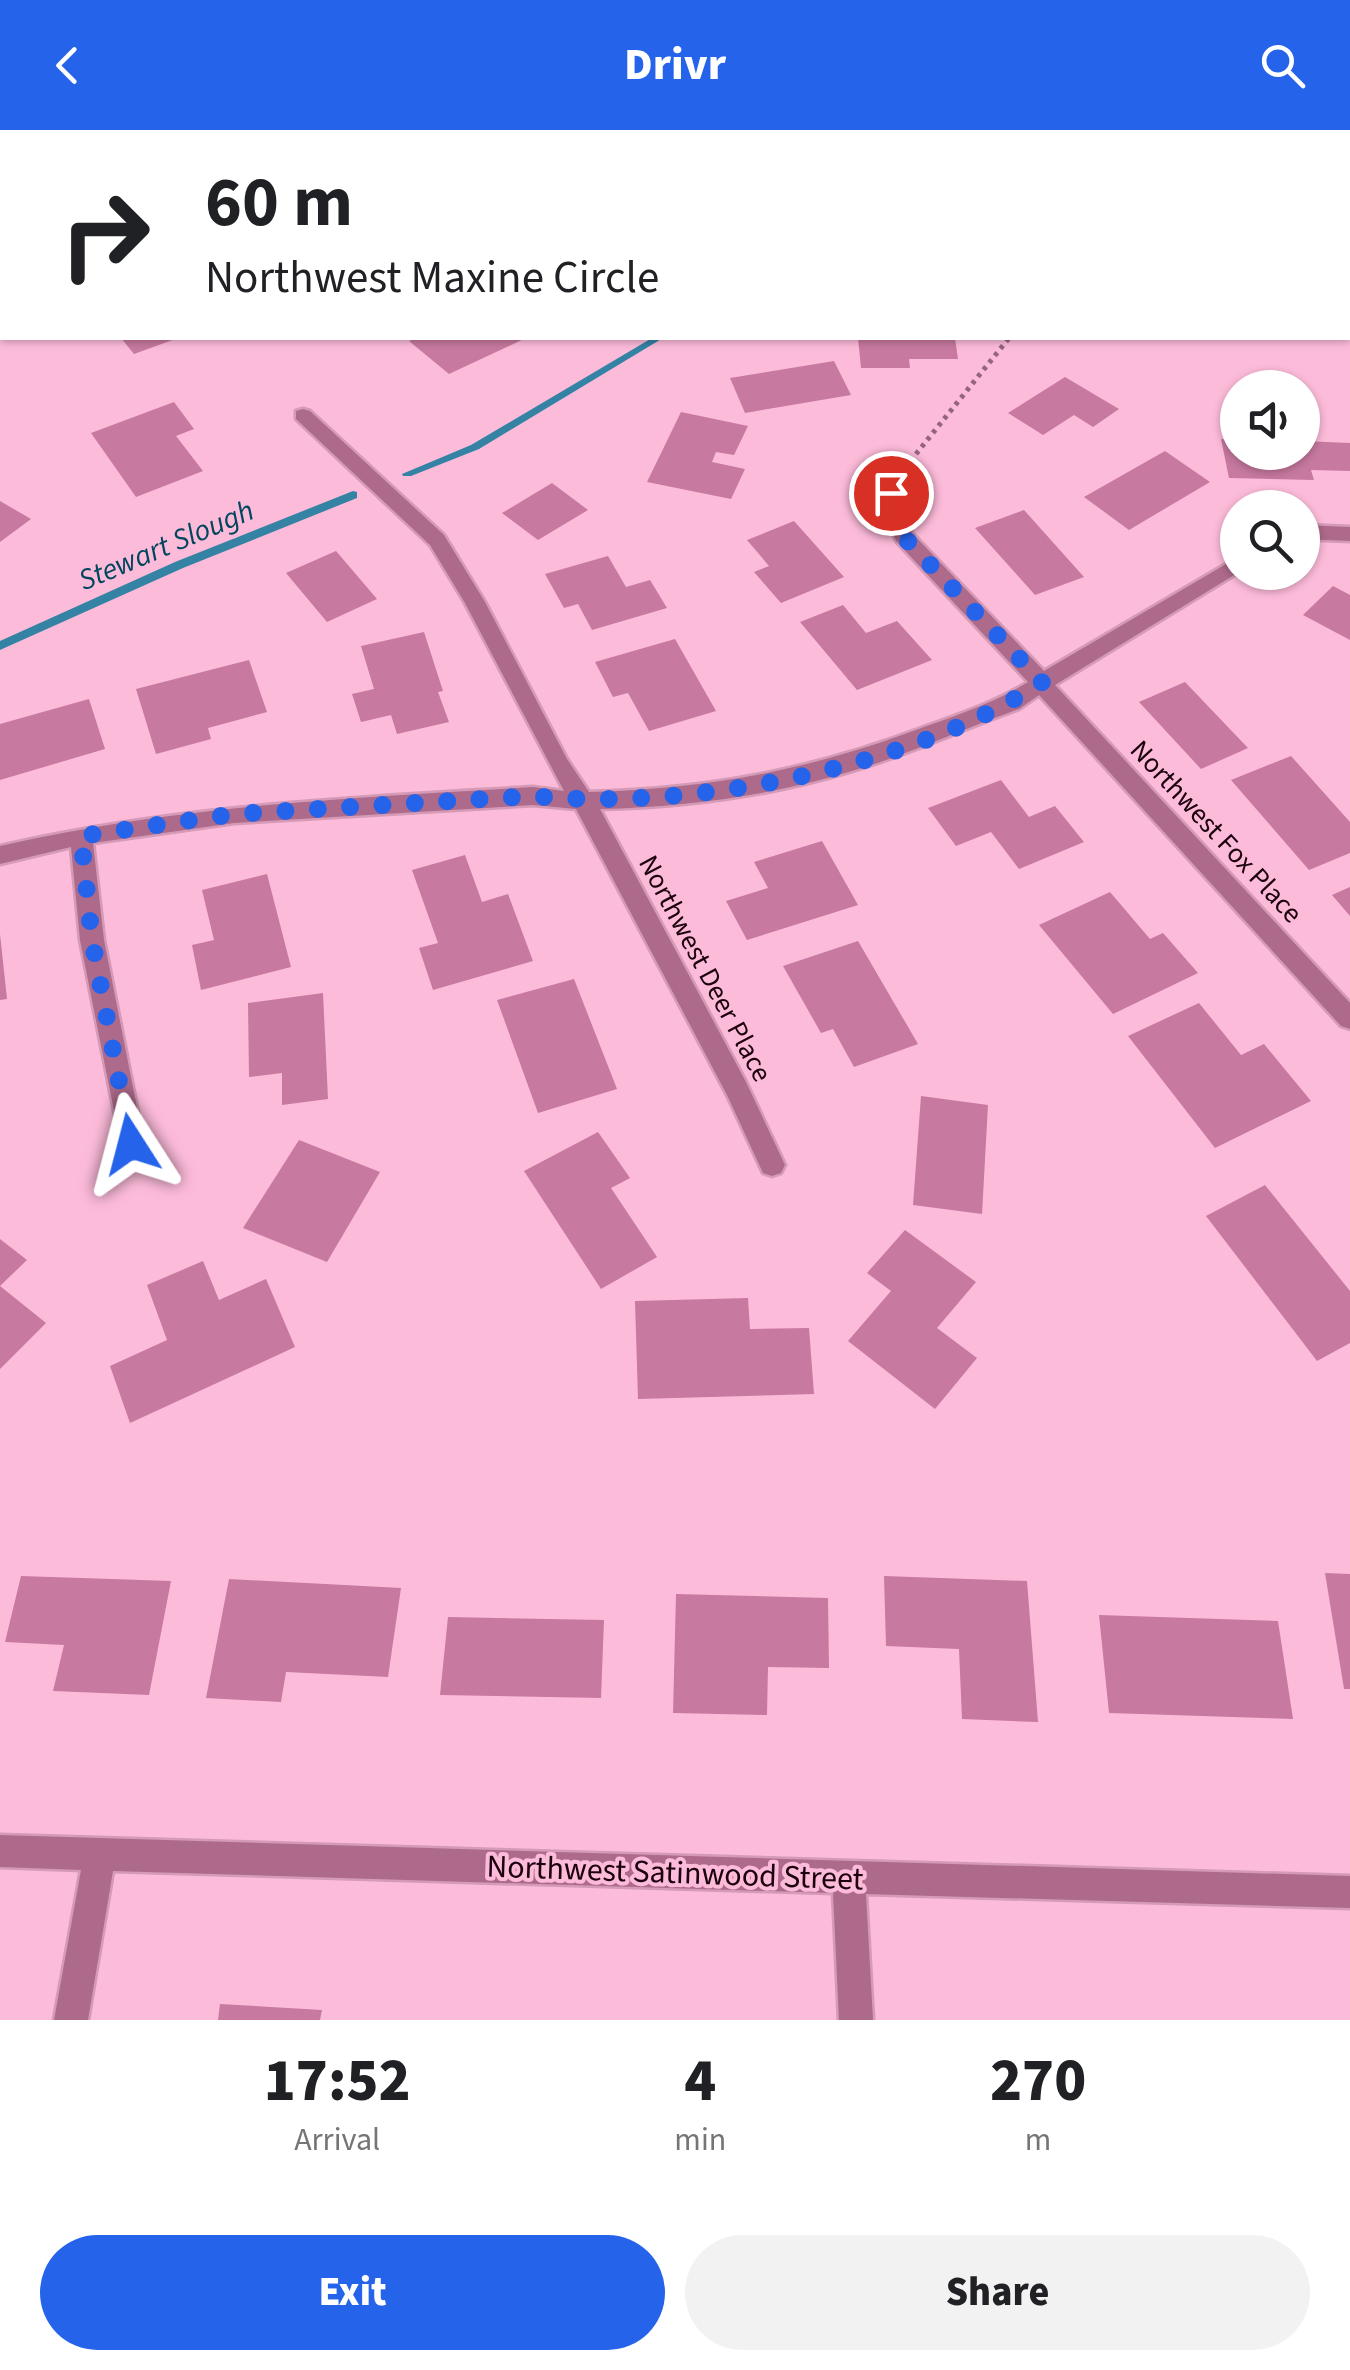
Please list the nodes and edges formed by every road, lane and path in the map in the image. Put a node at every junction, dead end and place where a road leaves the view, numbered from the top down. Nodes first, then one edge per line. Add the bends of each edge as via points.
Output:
1 (1008, 340) edge
2 (304, 414) dead end
3 (897, 473) joint
4 (1320, 533) edge
5 (1350, 534) edge
6 (1220, 575) edge
7 (1042, 682) junction
8 (582, 801) junction
9 (81, 836) junction
10 (0, 856) edge
11 (1350, 1019) edge
12 (131, 1144) dead end
13 (772, 1165) dead end
14 (0, 1850) edge
15 (100, 1854) junction
16 (849, 1877) junction
17 (1350, 1892) edge
18 (71, 2020) edge
19 (856, 2020) edge

1 - 3 path
2 - 8 street, Northwest Deer Place via 436,540
3 - 7 street, Northwest Fox Place via 891,493 903,536
4 - 5 street
6 - 7 street
7 - 8 street via 1011,703 848,764 656,800
7 - 11 street, Northwest Fox Place
8 - 9 street via 533,796 234,814
8 - 13 street, Northwest Deer Place
9 - 10 street
9 - 12 street via 92,940
14 - 15 street, Northwest Satinwood Street
15 - 16 street, Northwest Satinwood Street
15 - 18 street
16 - 17 street, Northwest Satinwood Street
16 - 19 street

